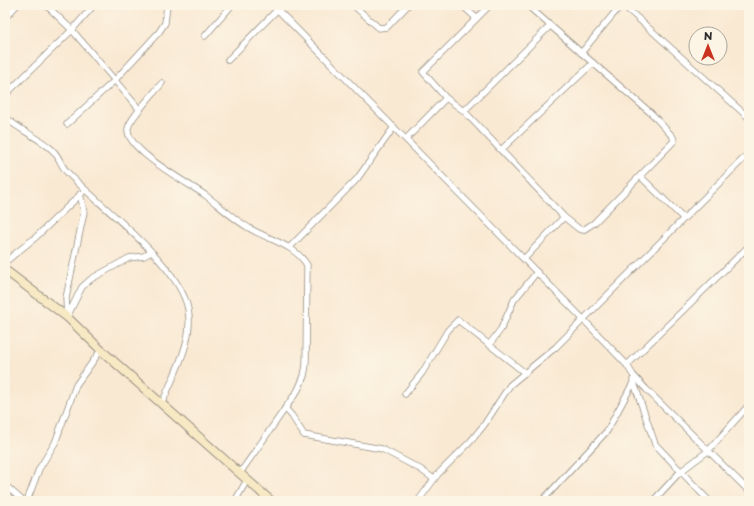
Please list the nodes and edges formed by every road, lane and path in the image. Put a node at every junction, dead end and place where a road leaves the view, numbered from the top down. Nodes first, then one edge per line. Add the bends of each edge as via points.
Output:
1 (17, 5) edge
2 (46, 5) edge
3 (94, 5) edge
4 (167, 5) edge
5 (232, 5) edge
6 (353, 5) edge
7 (408, 5) edge
8 (462, 5) edge
9 (490, 5) edge
10 (527, 5) edge
11 (622, 5) edge
12 (275, 7) edge
13 (5, 18) edge
14 (476, 18) junction
15 (550, 26) junction
16 (72, 30) junction
17 (205, 36) dead end
18 (581, 53) junction
19 (228, 60) dead end
20 (593, 63) junction
21 (115, 80) junction
22 (162, 83) dead end
23 (5, 95) edge
24 (446, 98) junction
25 (140, 110) junction
26 (464, 111) junction
27 (5, 117) edge
28 (749, 118) edge
29 (67, 124) dead end
30 (394, 127) junction
31 (406, 139) junction
32 (502, 149) junction
33 (749, 153) edge
34 (641, 176) junction
35 (85, 189) junction
36 (80, 194) junction
37 (564, 217) junction
38 (684, 218) junction
39 (749, 246) edge
40 (290, 247) junction
41 (151, 252) junction
42 (524, 259) junction
43 (5, 262) edge
44 (5, 270) edge
45 (537, 272) junction
46 (67, 317) junction
47 (582, 318) junction
48 (489, 345) junction
49 (101, 350) junction
50 (627, 365) junction
51 (525, 373) junction
52 (633, 378) junction
53 (405, 394) dead end
54 (160, 403) junction
55 (749, 405) edge
56 (285, 408) junction
57 (708, 451) junction
58 (680, 472) junction
59 (240, 473) junction
60 (434, 479) junction
61 (247, 480) junction
62 (5, 485) edge
63 (749, 492) edge
64 (23, 501) edge
65 (27, 501) edge
66 (235, 501) edge
67 (270, 501) edge
68 (418, 501) edge
69 (542, 501) edge
70 (653, 501) edge
71 (709, 501) edge

1 - 13 street
2 - 16 street
3 - 16 street
4 - 21 street via 165,23 159,32
5 - 17 street
6 - 7 street via 379,28 387,27
8 - 14 street
9 - 14 street
10 - 15 street
11 - 18 street
11 - 28 street
12 - 19 street
12 - 30 street
14 - 24 street via 423,72
15 - 18 street
15 - 26 street
16 - 21 street
16 - 23 street
18 - 20 street
20 - 32 street
20 - 34 street via 652,114 674,137 673,144
21 - 25 street
21 - 29 street
22 - 25 street
24 - 26 street
24 - 31 street
25 - 40 street via 129,124 128,133 135,144 157,164 248,227
26 - 32 street
27 - 35 street via 55,152 66,172
30 - 31 street
30 - 40 street via 357,179
31 - 42 street
32 - 37 street
33 - 38 street
34 - 37 street via 589,228 579,229
34 - 38 street
35 - 36 street
35 - 41 street
36 - 43 street via 36,237
36 - 46 street via 84,212 66,298
37 - 42 street
38 - 47 street
39 - 50 street
40 - 56 street via 307,265 306,365 304,376
41 - 46 street via 144,256 129,258 91,279 82,288
41 - 54 street via 185,299 189,320 188,339 164,399
42 - 45 street
44 - 46 street
45 - 47 street
45 - 48 street via 514,300 501,329
46 - 49 street
47 - 50 street
47 - 51 street via 541,361
48 - 51 street
48 - 53 street via 458,320 448,330 422,373
49 - 54 street
49 - 65 street via 76,385 55,443 39,469
50 - 52 street
51 - 60 street via 510,385 484,425
52 - 57 street
52 - 58 street via 655,444
52 - 69 street via 607,431
54 - 59 street
55 - 57 street
56 - 59 street
56 - 60 street via 304,435 382,449 414,465
57 - 58 street
57 - 63 street
58 - 70 street
58 - 71 street
59 - 61 street
60 - 68 street
61 - 66 street
61 - 67 street
62 - 64 street

